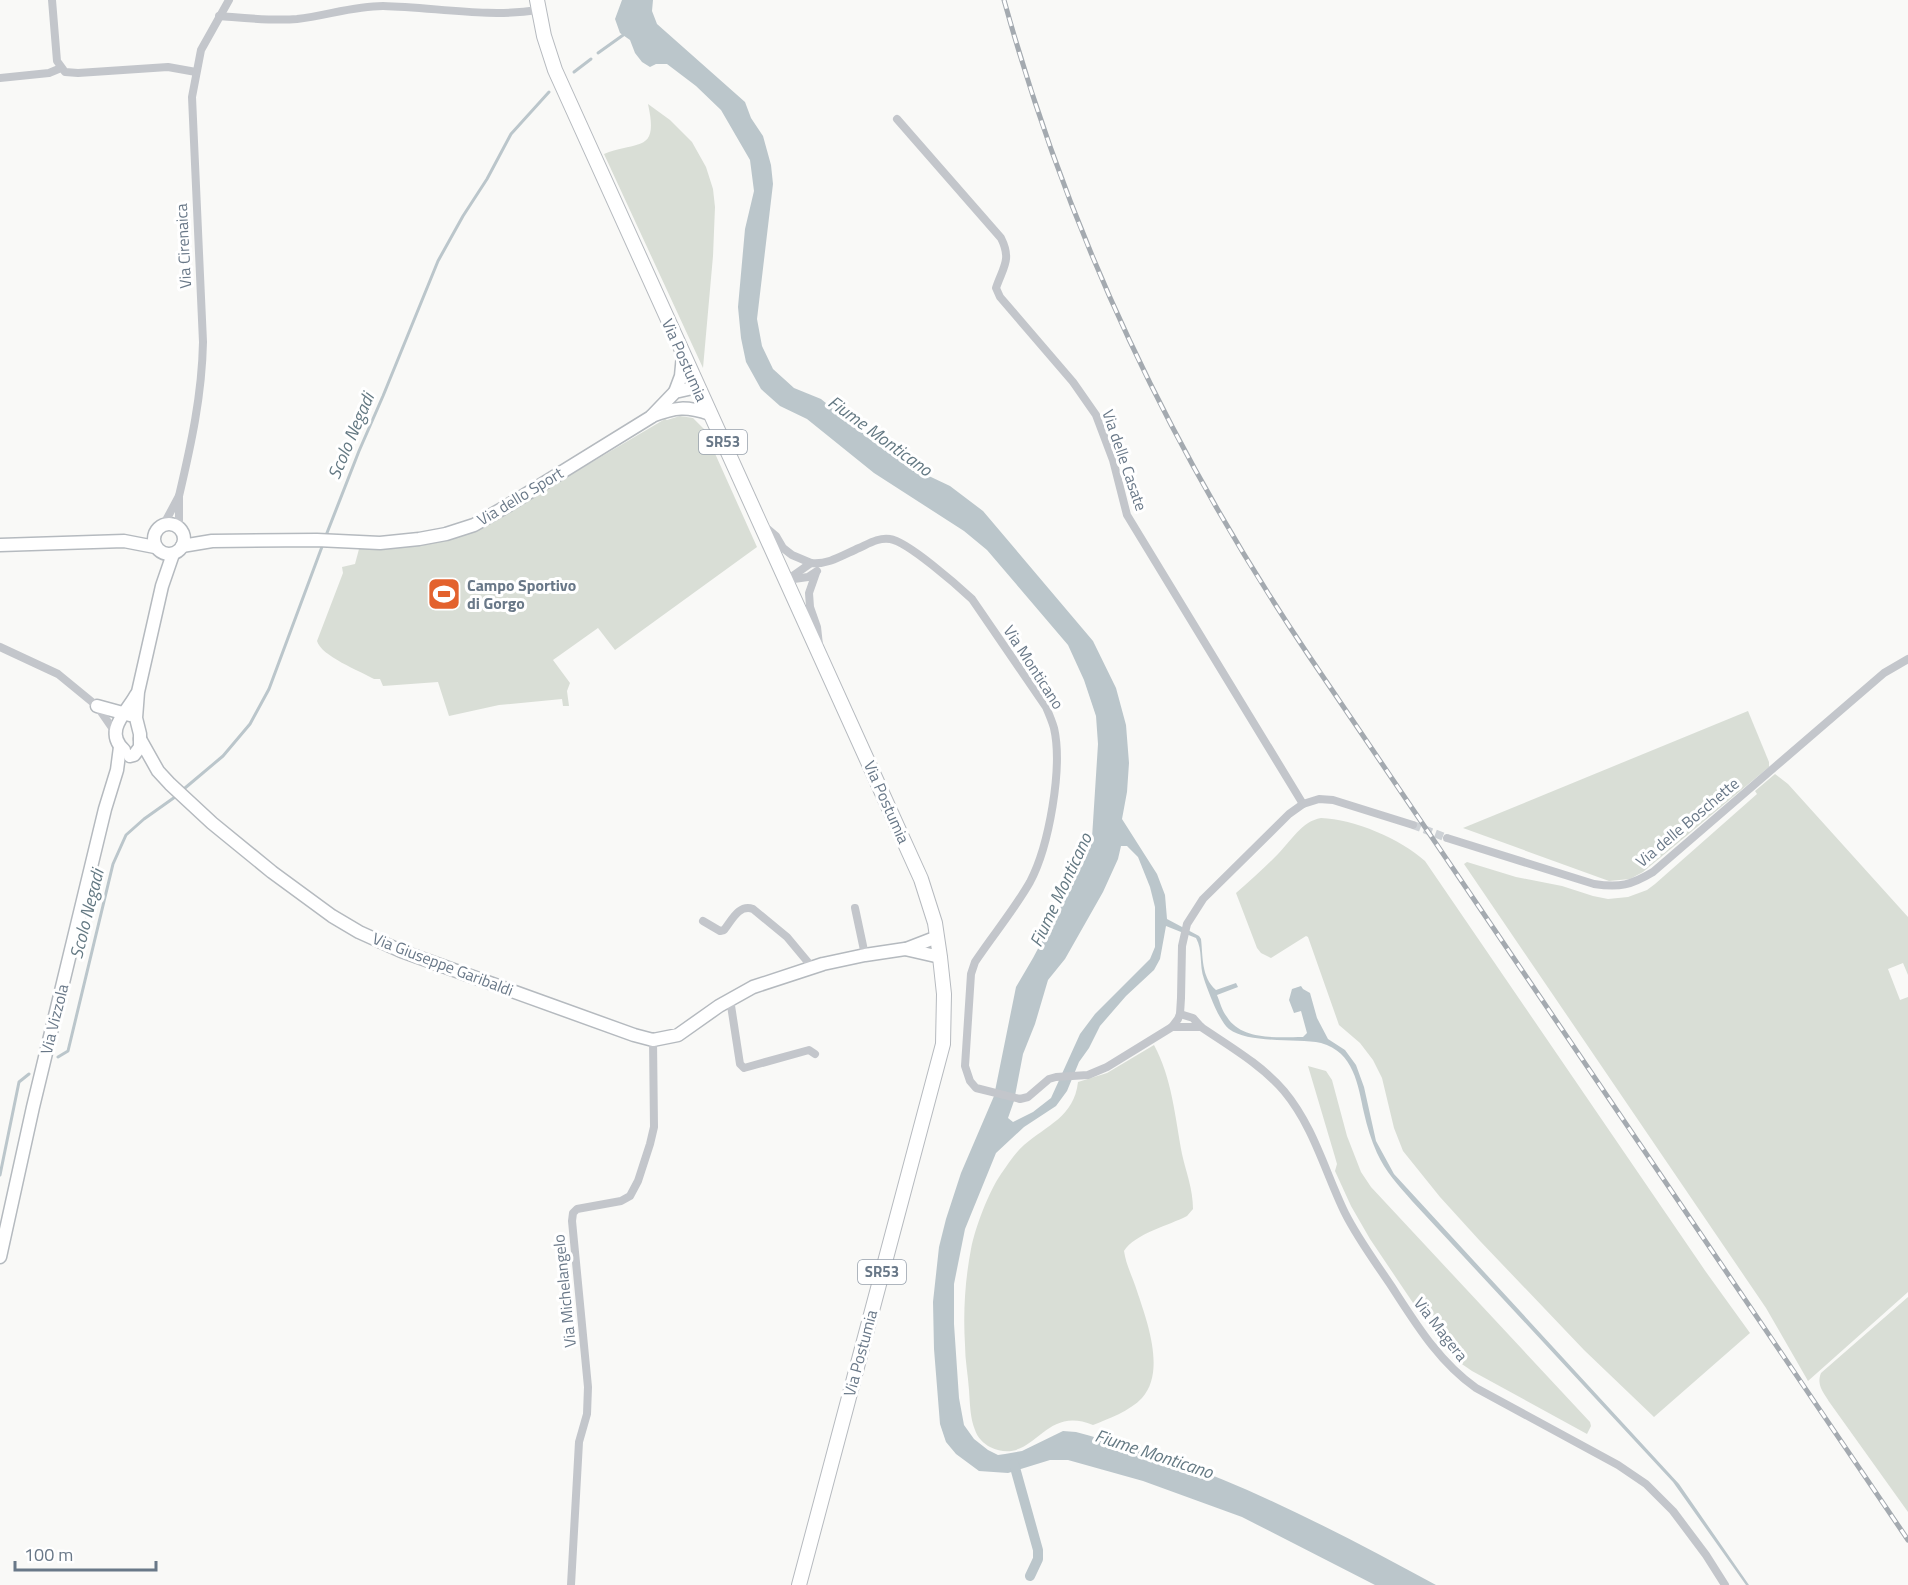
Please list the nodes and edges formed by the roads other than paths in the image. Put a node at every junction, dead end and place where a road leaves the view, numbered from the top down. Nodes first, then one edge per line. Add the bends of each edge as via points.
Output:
1 (52, 0) edge
2 (230, 0) edge
3 (537, 5) edge
4 (219, 16) junction
5 (62, 68) junction
6 (196, 72) junction
7 (0, 78) edge
8 (897, 119) dead end
9 (683, 355) junction
10 (698, 388) junction
11 (675, 392) junction
12 (673, 410) junction
13 (710, 414) junction
14 (651, 417) junction
15 (179, 496) junction
16 (760, 522) junction
17 (160, 527) junction
18 (181, 530) junction
19 (124, 541) junction
20 (212, 541) junction
21 (0, 545) edge
22 (158, 549) junction
23 (178, 550) junction
24 (811, 563) junction
25 (823, 564) junction
26 (816, 573) junction
27 (787, 580) junction
28 (162, 586) junction
29 (0, 647) edge
30 (820, 654) junction
31 (1908, 659) edge
32 (97, 706) junction
33 (131, 716) junction
34 (140, 739) junction
35 (119, 741) junction
36 (132, 755) junction
37 (117, 770) junction
38 (158, 771) junction
39 (1303, 804) junction
40 (1413, 825) tunnel mouth
41 (1448, 838) tunnel mouth
42 (855, 908) dead end
43 (703, 921) dead end
44 (939, 946) junction
45 (905, 949) junction
46 (865, 955) junction
47 (813, 967) junction
48 (1181, 998) junction
49 (730, 999) junction
50 (1180, 1014) junction
51 (1193, 1018) junction
52 (1172, 1026) junction
53 (1201, 1027) junction
54 (653, 1040) junction
55 (815, 1054) dead end
56 (2, 1235) edge
57 (0, 1257) edge
58 (571, 1585) edge
59 (799, 1585) edge
60 (1725, 1585) edge

1 - 5 street via 57,61
2 - 4 street, Via Cirenaica
3 - 4 street via 476,12 381,6 290,19
3 - 9 main road, Via Postumia / SR53 via 555,70
4 - 6 street, Via Cirenaica via 201,50
5 - 6 street via 78,73 168,67
5 - 7 street
6 - 15 street, Via Cirenaica via 192,124 203,373
8 - 39 street, Via delle Casate via 1001,238 1007,258 996,288 1000,297 1096,415 1127,515
9 - 10 main road, Via Postumia / SR53
9 - 11 street
10 - 11 street
10 - 12 street
10 - 13 main road, Via Postumia / SR53
11 - 14 street, Via dello Sport
12 - 13 street via 688,407
12 - 14 street
13 - 16 main road, Via Postumia / SR53
14 - 20 street, Via dello Sport via 474,525 446,534 380,543
15 - 17 street, Via Cirenaica
15 - 18 street, Via Cirenaica
16 - 24 street via 783,548
16 - 27 main road, Via Postumia / SR53
17 - 18 street via 174,524
17 - 19 street
17 - 22 street via 153,538
18 - 20 street, Via dello Sport
18 - 23 street via 184,542
19 - 21 street
19 - 22 street
20 - 23 street, Via dello Sport
22 - 23 street
22 - 28 street
23 - 28 street
24 - 25 street, Via Monticano
24 - 27 street
25 - 26 street
25 - 52 street, Via Monticano via 883,538 895,540 927,561 972,599 1046,707 1054,727 1054,791 1042,852 1030,882 970,974 965,1066 973,1086 1020,1099 1028,1097 1049,1079 1088,1075 1107,1067
26 - 27 street
26 - 30 street via 809,592
27 - 30 main road, Via Postumia / SR53
28 - 33 street
29 - 32 street via 57,674
30 - 44 main road, Via Postumia / SR53 via 921,879
31 - 41 street, Via delle Boschette via 1878,678 1653,872 1627,885 1594,884
32 - 33 street
32 - 35 street
33 - 34 street
33 - 35 street, Via Vizzola via 121,715 117,724
34 - 36 street via 140,747
34 - 38 street
35 - 36 street
35 - 37 street, Via Vizzola
36 - 37 street, Via Vizzola
36 - 38 street
37 - 56 street, Via Vizzola
38 - 54 street, Via Giuseppe Garibaldi via 212,824 272,872 359,932 401,951
39 - 40 street via 1333,800
39 - 48 street via 1203,899 1187,924 1182,946
42 - 46 street
43 - 47 street via 724,930 746,906 787,938
44 - 45 street
44 - 45 street
44 - 59 main road, Via Postumia / SR53 via 945,994 943,1044
45 - 46 street
46 - 47 street
47 - 49 street
48 - 50 street
48 - 51 street, Via Magera
49 - 54 street via 678,1035
49 - 55 street via 740,1064 744,1068 809,1050
50 - 51 street
50 - 52 street
51 - 53 street, Via Magera
52 - 53 street
53 - 60 street, Via Magera via 1262,1070 1286,1093 1318,1148 1346,1214 1439,1356 1476,1388 1646,1484 1673,1511
54 - 58 street, Via Michelangelo via 654,1127 638,1180 630,1196 621,1201 573,1213 588,1387 587,1414 579,1442
56 - 57 street, Via Vizzola

